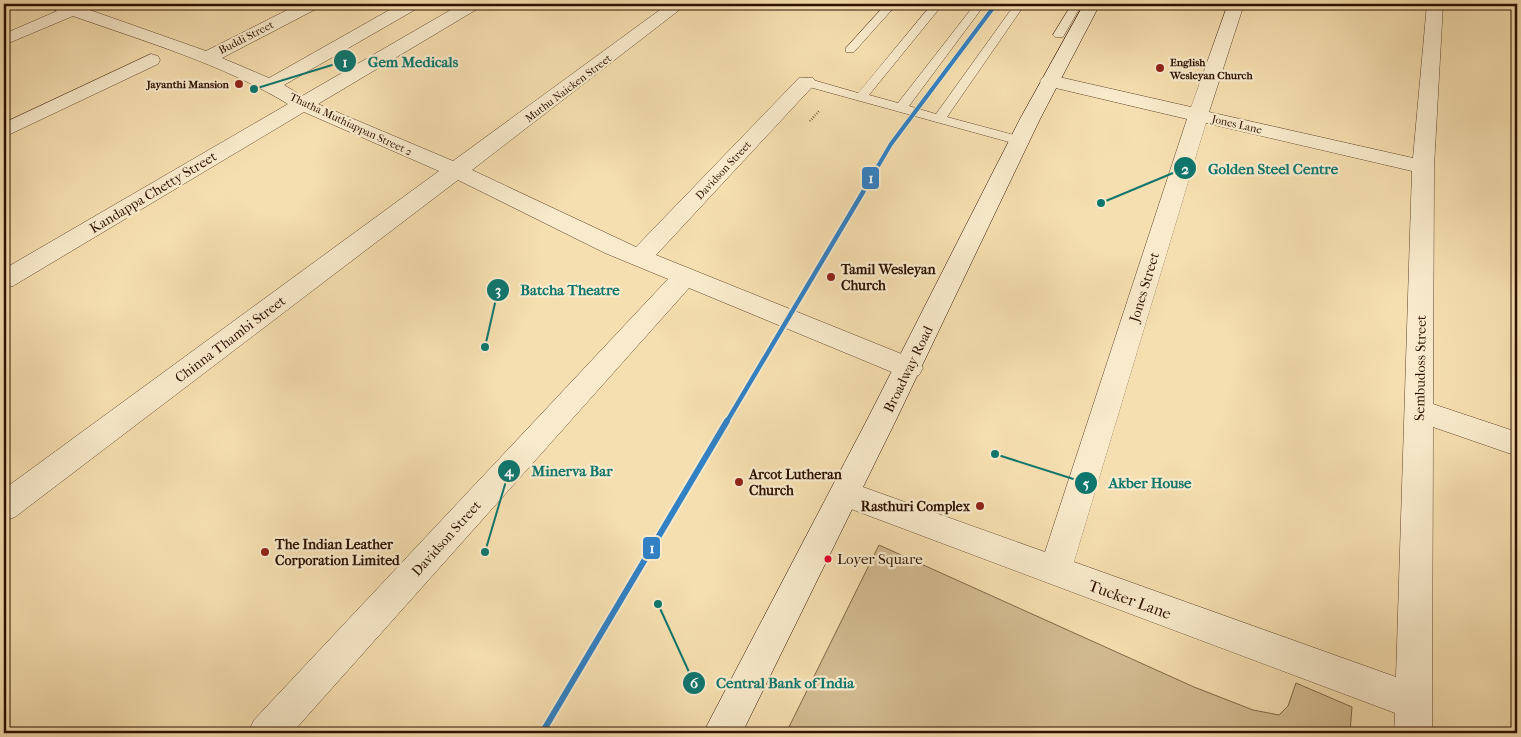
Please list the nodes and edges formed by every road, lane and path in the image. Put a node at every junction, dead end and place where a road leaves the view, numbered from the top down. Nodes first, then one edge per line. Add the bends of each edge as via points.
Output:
1 (312, 4) edge
2 (412, 4) edge
3 (474, 4) edge
4 (679, 4) edge
5 (892, 4) edge
6 (938, 4) edge
7 (980, 4) edge
8 (1020, 4) edge
9 (1076, 4) edge
10 (1092, 4) edge
11 (1236, 4) edge
12 (1435, 4) edge
13 (71, 6) edge
14 (1059, 35) dead end
15 (4, 40) edge
16 (850, 50) dead end
17 (207, 58) junction
18 (151, 60) dead end
19 (1050, 80) junction
20 (806, 82) joint
21 (270, 85) junction
22 (861, 97) junction
23 (302, 104) junction
24 (901, 108) junction
25 (1198, 115) junction
26 (939, 119) junction
27 (4, 131) edge
28 (1020, 141) junction
29 (1423, 167) junction
30 (457, 172) junction
31 (640, 258) junction
32 (685, 276) junction
33 (4, 280) edge
34 (909, 368) junction
35 (1419, 410) junction
36 (1517, 444) edge
37 (846, 494) junction
38 (4, 507) edge
39 (1055, 571) junction
40 (1414, 718) edge
41 (267, 733) edge
42 (722, 733) edge

1 - 17 street, Buddi Street
2 - 21 street
3 - 23 street, Kandappa Chetty Street
4 - 30 street, Muthu Naicken Street
5 - 16 lane
6 - 22 lane
7 - 24 lane
8 - 26 lane
9 - 14 lane
10 - 19 street, Broadway Road
11 - 25 street, Jones Street
12 - 29 street, Sembudoss Street
13 - 15 street
13 - 17 street, Thatha Muthiappan Street 2
17 - 21 street, Thatha Muthiappan Street 2
18 - 27 street
19 - 25 street, Jones Lane
19 - 28 street, Broadway Road
20 - 22 lane
20 - 31 street, Davidson Street
21 - 23 street, Thatha Muthiappan Street 2
22 - 24 lane
23 - 30 street, Thatha Muthiappan Street 2
23 - 33 street, Kandappa Chetty Street
24 - 26 lane
25 - 29 street, Jones Lane
25 - 39 street, Jones Street
26 - 28 lane
28 - 34 street, Broadway Road
29 - 35 street, Sembudoss Street
30 - 31 street, Thatha Muthiappan Street 2
30 - 38 street, Chinna Thambi Street
31 - 32 street, Thatha Muthiappan Street 2
32 - 34 street, Thatha Muthiappan Street 2
32 - 41 street, Davidson Street
34 - 37 street, Broadway Road
35 - 36 street
35 - 40 street, Sembudoss Street
37 - 39 street, Tucker Lane
37 - 42 street, Broadway Road
39 - 40 street, Tucker Lane

